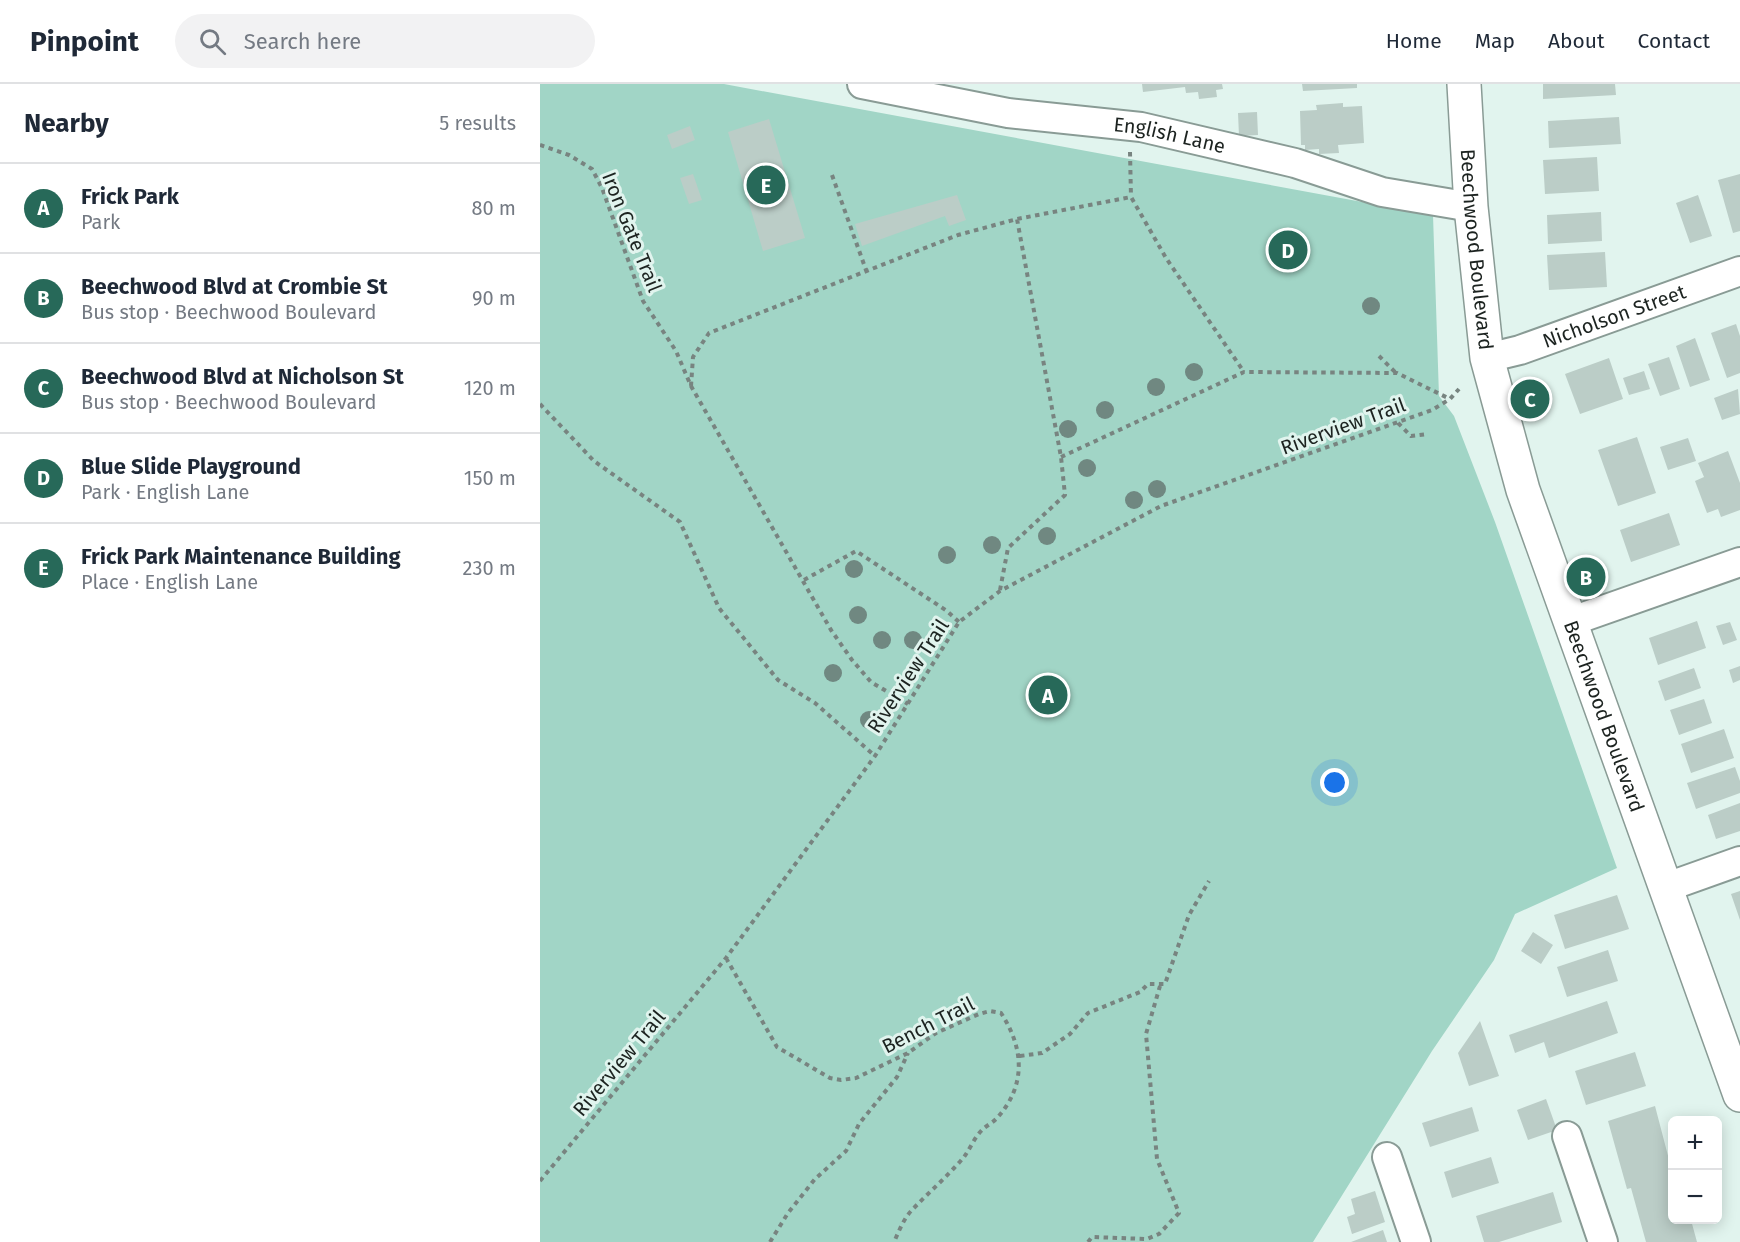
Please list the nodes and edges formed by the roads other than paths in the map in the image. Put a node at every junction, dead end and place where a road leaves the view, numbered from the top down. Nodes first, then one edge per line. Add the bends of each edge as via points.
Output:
1 (862, 84) edge
2 (1464, 84) edge
3 (1471, 207) junction
4 (1740, 271) edge
5 (1487, 358) junction
6 (1740, 562) edge
7 (1572, 621) junction
8 (1740, 861) edge
9 (1667, 887) junction
10 (1740, 1095) edge
11 (1567, 1136) dead end
12 (1387, 1157) dead end
13 (1416, 1242) edge
14 (1603, 1242) edge

1 - 3 street, English Lane via 1008,112 1141,127 1295,163 1382,192
2 - 3 street, Beechwood Boulevard
3 - 5 street, Beechwood Boulevard
4 - 5 street, Nicholson Street via 1520,350
5 - 7 street, Beechwood Boulevard via 1523,490
6 - 7 street
7 - 9 street, Beechwood Boulevard
8 - 9 street
9 - 10 street, Beechwood Boulevard
11 - 14 street
12 - 13 street

